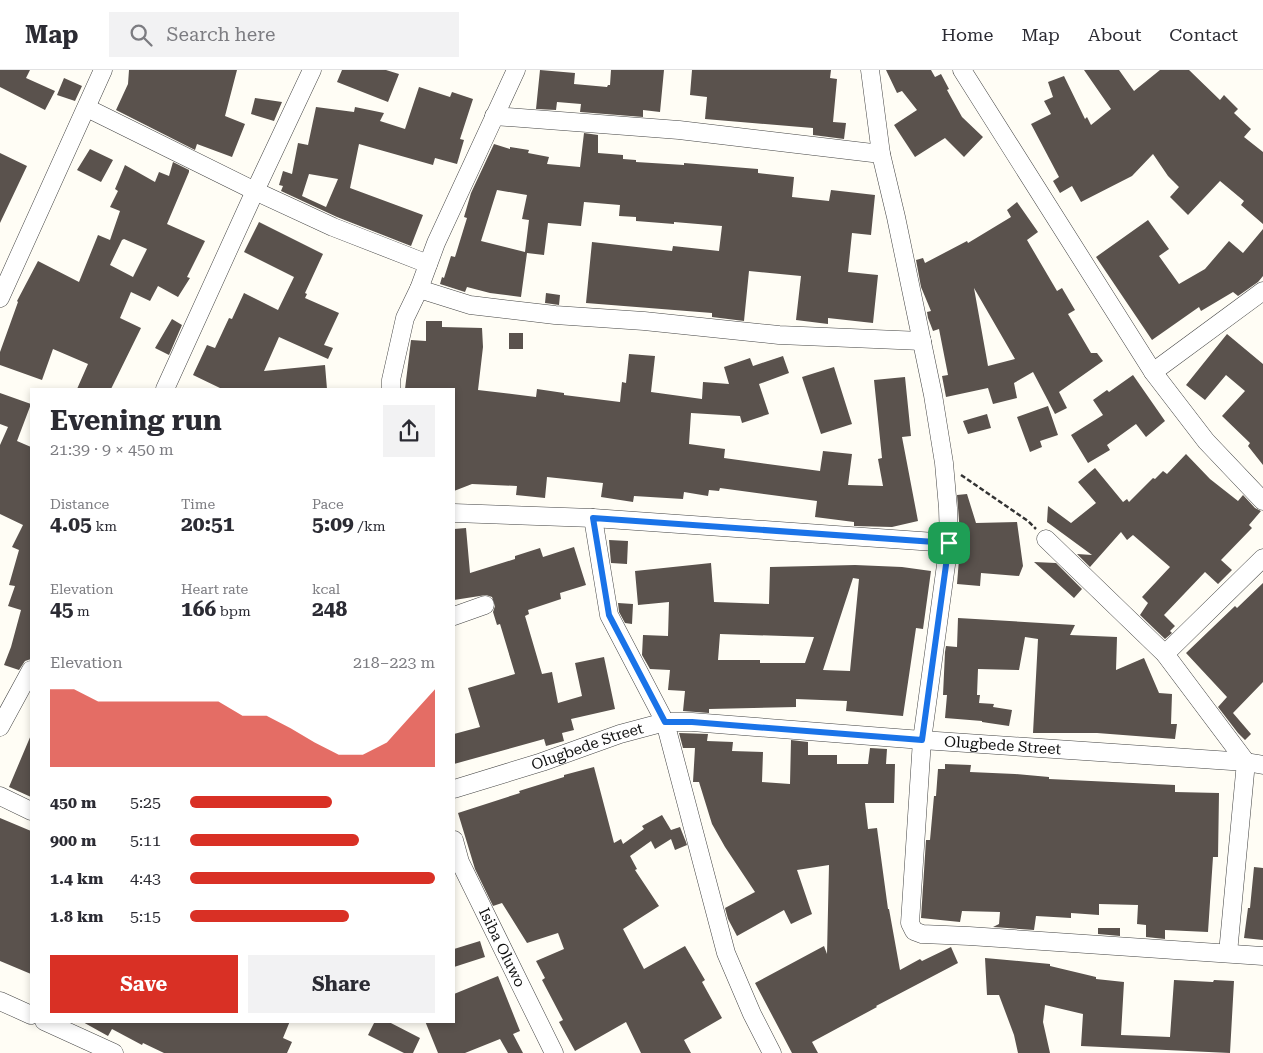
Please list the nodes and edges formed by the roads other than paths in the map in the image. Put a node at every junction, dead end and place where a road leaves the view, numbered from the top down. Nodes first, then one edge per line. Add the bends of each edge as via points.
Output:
1 (103, 70) edge
2 (312, 70) edge
3 (516, 70) edge
4 (870, 70) edge
5 (962, 70) edge
6 (87, 108) junction
7 (494, 116) junction
8 (881, 154) junction
9 (255, 192) junction
10 (428, 264) junction
11 (419, 289) junction
12 (1263, 291) edge
13 (0, 298) edge
14 (922, 341) junction
15 (1153, 372) junction
16 (165, 388) edge
17 (391, 388) edge
18 (1263, 501) edge
19 (455, 513) edge
20 (593, 518) junction
21 (1046, 539) road end
22 (949, 543) junction
23 (1263, 558) edge
24 (485, 605) dead end
25 (455, 616) edge
26 (1165, 654) junction
27 (30, 672) edge
28 (665, 722) junction
29 (0, 723) edge
30 (922, 740) junction
31 (1254, 764) edge
32 (455, 788) edge
33 (0, 796) edge
34 (30, 811) edge
35 (455, 844) edge
36 (1228, 953) junction
37 (1263, 956) edge
38 (0, 1001) edge
39 (30, 1016) edge
40 (48, 1023) edge
41 (114, 1053) edge
42 (554, 1053) edge
43 (772, 1053) edge

1 - 6 street
2 - 9 street
3 - 7 street
4 - 8 street
5 - 15 street
6 - 9 street
6 - 13 street
7 - 8 street via 679,130
7 - 10 street
8 - 14 street
9 - 10 street via 333,228
9 - 16 street
10 - 11 street
11 - 14 street via 470,304 555,315 779,335
11 - 17 street via 405,318
12 - 15 street
14 - 22 street via 944,463
15 - 18 street via 1206,441
19 - 20 street
20 - 22 street
20 - 28 street via 609,615
21 - 26 street
22 - 30 street
23 - 26 street
24 - 25 street
26 - 31 street
27 - 29 street
28 - 30 street, Olugbede Street
28 - 32 street, Olugbede Street
28 - 43 street via 726,953
30 - 31 street, Olugbede Street
30 - 36 street via 910,923 914,931
31 - 36 street
33 - 34 street
35 - 42 street, Isiba Oluwo via 460,862
36 - 37 street
38 - 39 street
40 - 41 street

